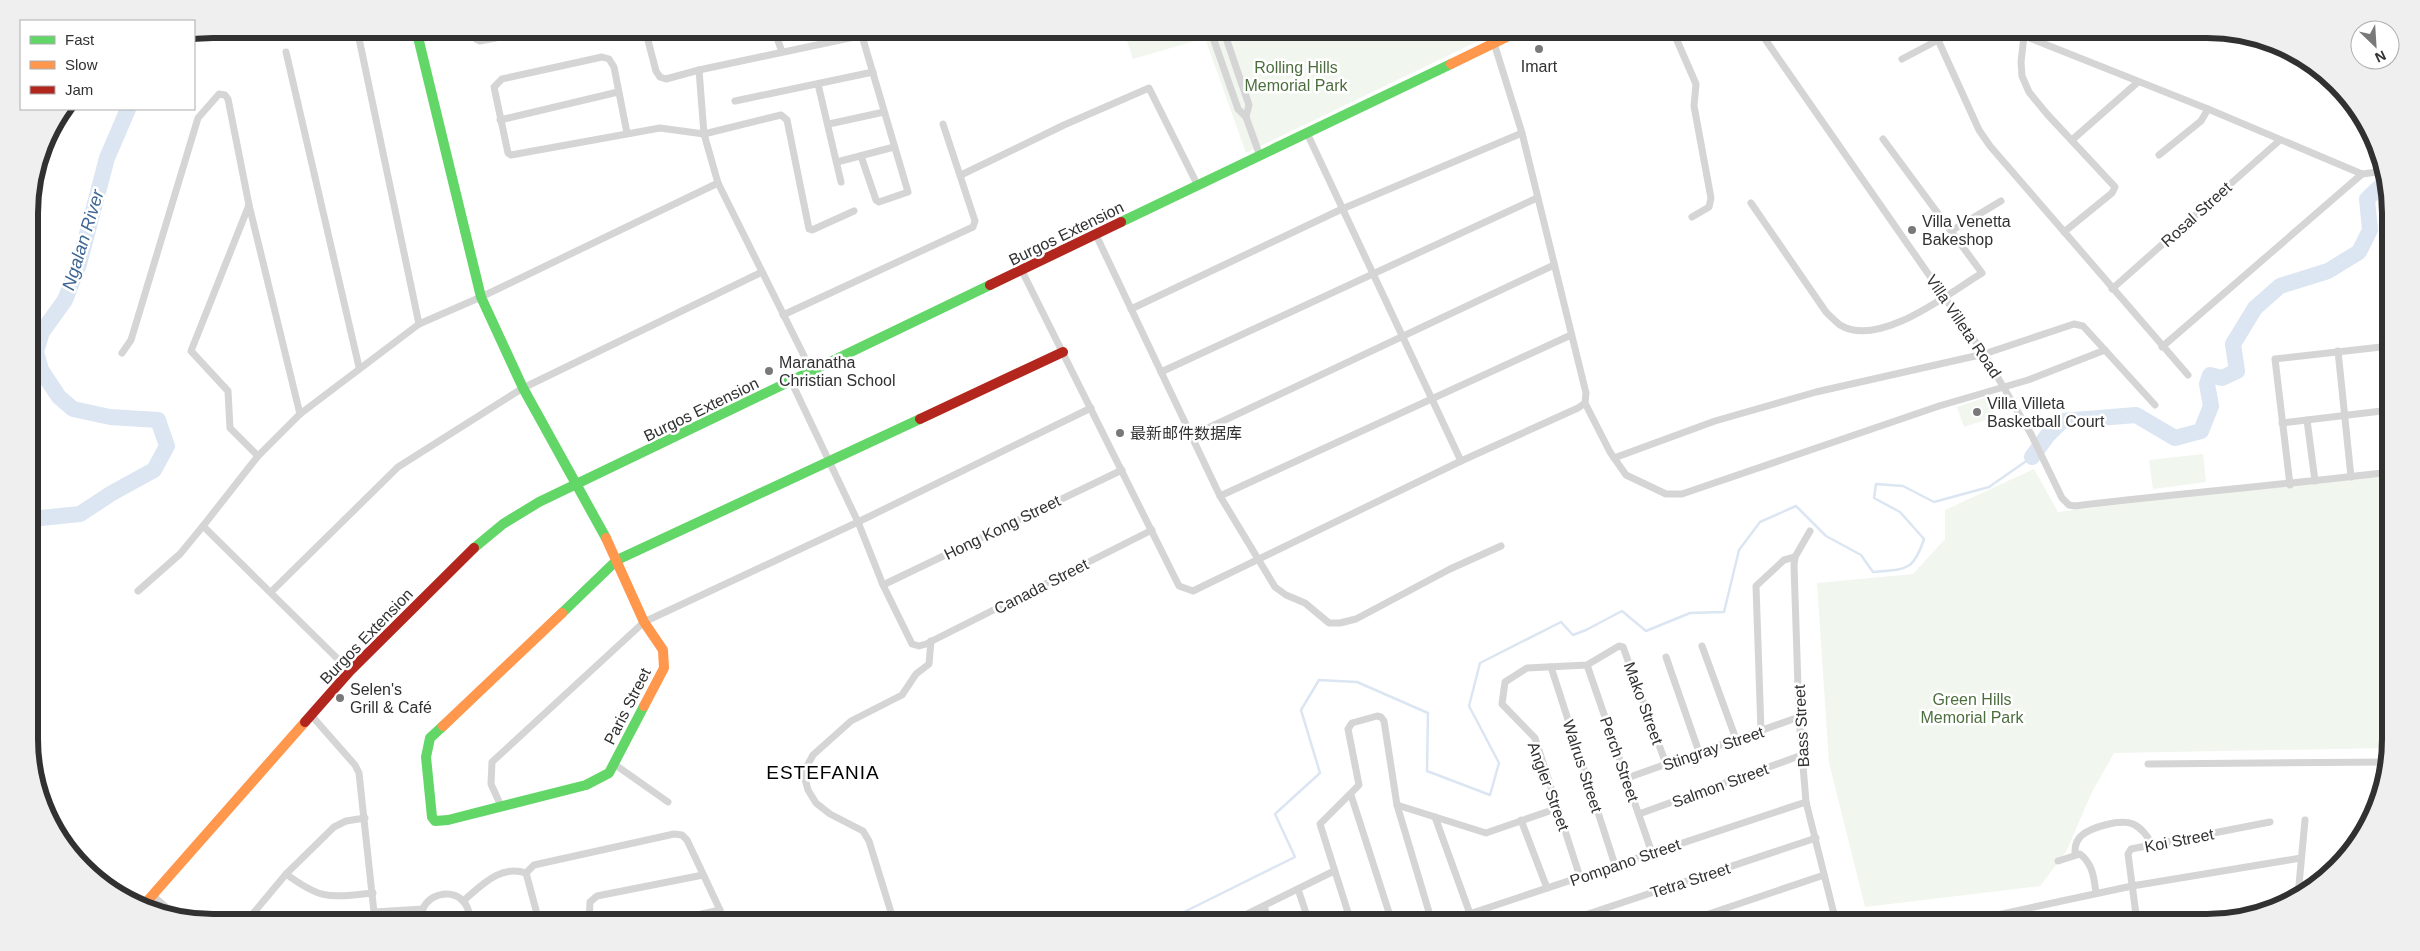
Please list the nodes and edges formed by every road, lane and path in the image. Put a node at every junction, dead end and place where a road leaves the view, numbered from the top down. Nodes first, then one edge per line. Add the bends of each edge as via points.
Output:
1 (359, 38) edge
2 (418, 38) edge
3 (476, 38) edge
4 (495, 38) edge
5 (647, 38) edge
6 (777, 38) edge
7 (822, 38) edge
8 (841, 38) edge
9 (863, 38) edge
10 (1213, 38) edge
11 (1226, 38) edge
12 (1504, 38) edge
13 (1676, 38) edge
14 (1764, 38) edge
15 (1936, 38) edge
16 (1944, 38) edge
17 (2024, 38) edge
18 (2029, 38) edge
19 (1938, 42) junction
20 (824, 43) junction
21 (1494, 43) junction
22 (286, 52) dead end
23 (782, 52) junction
24 (1902, 59) dead end
25 (699, 70) junction
26 (873, 72) junction
27 (2138, 82) junction
28 (818, 84) junction
29 (618, 92) junction
30 (735, 101) dead end
31 (2208, 109) junction
32 (884, 112) junction
33 (1246, 117) junction
34 (500, 120) junction
35 (829, 124) junction
36 (942, 124) dead end
37 (627, 133) junction
38 (1307, 133) junction
39 (1522, 133) junction
40 (704, 134) junction
41 (1883, 139) dead end
42 (2072, 140) junction
43 (2280, 140) junction
44 (894, 147) junction
45 (2159, 155) dead end
46 (861, 156) junction
47 (1260, 156) junction
48 (837, 162) junction
49 (2378, 172) edge
50 (2362, 174) junction
51 (961, 175) junction
52 (841, 182) dead end
53 (718, 183) junction
54 (1198, 186) junction
55 (1537, 198) junction
56 (2001, 201) dead end
57 (1751, 203) dead end
58 (249, 205) junction
59 (1342, 209) junction
60 (854, 211) dead end
61 (1692, 217) dead end
62 (1951, 231) junction
63 (2064, 232) junction
64 (1096, 235) junction
65 (1554, 265) junction
66 (1022, 271) junction
67 (762, 272) junction
68 (1373, 274) junction
69 (2112, 289) junction
70 (1944, 296) junction
71 (482, 297) junction
72 (1131, 309) junction
73 (783, 314) junction
74 (419, 324) junction
75 (1571, 335) junction
76 (1402, 337) junction
77 (2382, 347) edge
78 (2162, 348) junction
79 (2105, 350) junction
80 (2338, 351) junction
81 (1063, 352) junction
82 (122, 353) dead end
83 (1984, 354) junction
84 (359, 367) junction
85 (812, 372) junction
86 (1161, 372) junction
87 (2188, 375) dead end
88 (792, 381) junction
89 (2004, 386) junction
90 (523, 388) junction
91 (1431, 399) junction
92 (1585, 403) junction
93 (2155, 406) dead end
94 (1091, 408) junction
95 (2382, 411) edge
96 (300, 414) junction
97 (2345, 416) junction
98 (2307, 420) junction
99 (2282, 423) junction
100 (1191, 436) junction
101 (258, 456) junction
102 (1614, 458) junction
103 (829, 460) junction
104 (1461, 461) junction
105 (1122, 470) junction
106 (2382, 473) edge
107 (2351, 477) junction
108 (2315, 481) junction
109 (578, 485) junction
110 (2290, 485) junction
111 (1220, 496) junction
112 (858, 522) junction
113 (203, 526) junction
114 (1152, 530) junction
115 (1810, 531) dead end
116 (1501, 546) dead end
117 (1795, 557) junction
118 (617, 560) junction
119 (1259, 560) junction
120 (883, 585) junction
121 (138, 591) dead end
122 (271, 592) junction
123 (644, 622) junction
124 (930, 641) junction
125 (1702, 646) dead end
126 (1666, 657) dead end
127 (1587, 665) junction
128 (1551, 667) junction
129 (350, 670) junction
130 (311, 715) junction
131 (1799, 717) junction
132 (1761, 731) junction
133 (1736, 739) junction
134 (1699, 752) junction
135 (1802, 755) junction
136 (2381, 762) edge
137 (614, 764) junction
138 (1666, 764) junction
139 (2148, 764) dead end
140 (1627, 778) junction
141 (1351, 795) junction
142 (668, 802) dead end
143 (1806, 802) junction
144 (1397, 805) junction
145 (501, 806) junction
146 (1558, 808) junction
147 (1639, 814) junction
148 (1435, 817) junction
149 (365, 818) junction
150 (1521, 820) junction
151 (2305, 820) dead end
152 (2270, 822) dead end
153 (1816, 838) junction
154 (2152, 844) junction
155 (1652, 853) junction
156 (2075, 855) junction
157 (2302, 858) junction
158 (2058, 861) dead end
159 (1615, 865) junction
160 (1334, 871) junction
161 (526, 873) junction
162 (286, 874) junction
163 (702, 874) junction
164 (1824, 875) junction
165 (1580, 877) junction
166 (2132, 886) junction
167 (1548, 888) junction
168 (2299, 888) edge
169 (1298, 889) junction
170 (372, 893) junction
171 (2096, 893) junction
172 (152, 895) junction
173 (147, 901) edge
174 (463, 901) junction
175 (1264, 906) junction
176 (167, 908) edge
177 (423, 909) junction
178 (720, 910) junction
179 (374, 912) joint
180 (1249, 913) edge
181 (1267, 913) edge
182 (1306, 913) edge
183 (1348, 913) edge
184 (1389, 913) edge
185 (1429, 913) edge
186 (1472, 913) edge
187 (1590, 913) edge
188 (1711, 913) edge
189 (1834, 913) edge
190 (2004, 913) edge
191 (2136, 913) edge
192 (253, 914) edge
193 (423, 914) edge
194 (470, 914) edge
195 (536, 914) edge
196 (589, 914) edge
197 (703, 914) edge
198 (721, 914) edge
199 (891, 914) edge
200 (1470, 914) edge

1 - 74 street
2 - 71 street, Paris Street
3 - 4 street via 486,41
5 - 25 street via 660,77 666,79
6 - 23 street
7 - 20 street
8 - 20 street
9 - 26 street
10 - 33 street via 1238,109
11 - 33 street via 1249,105
12 - 21 street, Burgos Extension
13 - 61 street via 1696,84 1694,106 1711,198 1709,207
14 - 70 street, Villa Villeta Road
15 - 19 street
16 - 19 street
17 - 42 street via 2022,76 2029,92
18 - 27 street
19 - 24 street
19 - 63 street via 1990,146
20 - 23 street
21 - 38 street, Burgos Extension
21 - 39 street
22 - 84 street
23 - 25 street
25 - 40 street
26 - 28 street
26 - 32 street
27 - 31 street
27 - 42 street
28 - 30 street
28 - 35 street
29 - 34 street
29 - 34 street via 614,67 609,59 602,57 502,79 494,87
29 - 37 street
31 - 43 street
31 - 45 street via 2201,121
32 - 35 street
32 - 44 street
33 - 47 street
34 - 37 street via 508,153 511,154
35 - 48 street
36 - 51 street
37 - 40 street via 660,128
38 - 47 street, Burgos Extension
38 - 59 street
39 - 55 street
39 - 59 street
40 - 53 street
40 - 60 street via 781,115 787,120 808,229
41 - 62 street
42 - 63 street via 2115,188
43 - 50 street
43 - 69 street, Rosal Street
44 - 46 street
44 - 46 street via 908,192 879,202 873,197
46 - 48 street
47 - 54 street, Burgos Extension
48 - 52 street
49 - 50 street
50 - 78 street
51 - 54 street via 1149,88
51 - 73 street via 975,221 973,227
53 - 67 street
53 - 71 street
54 - 64 street, Burgos Extension
55 - 65 street
55 - 68 street
56 - 62 street
57 - 70 street via 1826,312 1841,326 1855,330 1884,328 1909,318
58 - 82 street via 228,99 219,94 198,118 131,340
58 - 96 street
58 - 101 street via 191,351 228,391 230,428
59 - 68 street
59 - 72 street
62 - 70 street via 1982,274
63 - 69 street
64 - 66 street, Burgos Extension
64 - 72 street
65 - 75 street
65 - 76 street
66 - 81 street
66 - 85 street, Burgos Extension
67 - 73 street
67 - 90 street
68 - 76 street
68 - 86 street
69 - 78 street
70 - 83 street, Villa Villeta Road
71 - 74 street
71 - 90 street, Paris Street
72 - 86 street
73 - 85 street
74 - 84 street
75 - 91 street
75 - 92 street via 1586,393
76 - 91 street
76 - 100 street
77 - 80 street
78 - 87 street
79 - 83 street via 2079,324
79 - 89 street
79 - 93 street
80 - 97 street
80 - 99 street via 2275,359
81 - 94 street
81 - 103 street
83 - 89 street, Villa Villeta Road
83 - 102 street via 1816,392 1715,421
84 - 96 street
85 - 88 street, Burgos Extension
86 - 100 street
88 - 103 street
88 - 109 street, Burgos Extension
89 - 102 street via 1682,494 1666,494 1626,475
89 - 110 street, Villa Villeta Road via 2062,498 2069,505
90 - 109 street, Paris Street
90 - 122 street via 398,467
91 - 104 street
91 - 111 street
92 - 102 street
92 - 104 street
94 - 105 street
94 - 112 street
95 - 97 street
96 - 101 street
97 - 98 street
97 - 107 street
98 - 99 street
98 - 108 street
99 - 110 street
100 - 111 street
101 - 113 street
103 - 112 street
103 - 118 street
104 - 119 street
105 - 114 street
105 - 120 street, Hong Kong Street
106 - 107 street, Villa Villeta Road
107 - 108 street, Villa Villeta Road
108 - 110 street, Villa Villeta Road
109 - 118 street, Paris Street
109 - 129 street, Burgos Extension via 539,502 503,524 476,546
111 - 119 street
112 - 120 street
112 - 123 street
113 - 121 street via 180,554
113 - 122 street
114 - 119 street via 1179,586 1185,590 1193,591
114 - 124 street, Canada Street
115 - 117 street
116 - 119 street via 1356,619 1340,623 1329,622 1305,603 1274,587
117 - 131 street, Bass Street
117 - 132 street via 1784,560 1756,586
118 - 123 street, Paris Street
118 - 145 street, Paris Street via 430,738 426,746 432,817 435,821
120 - 124 street via 912,644 919,646
122 - 129 street
123 - 137 street, Paris Street via 662,650 664,668
123 - 145 street via 492,762 491,784
124 - 199 street via 929,664 916,674 902,695 851,721 813,755 805,779 816,803 863,831 870,842
125 - 133 street
126 - 134 street
127 - 128 street
127 - 138 street, Mako Street via 1619,646 1625,650
127 - 140 street, Perch Street
128 - 146 street, Angler Street via 1527,668 1514,674 1505,682 1502,704 1535,738
128 - 159 street, Walrus Street
129 - 130 street, Burgos Extension
130 - 149 street via 355,765
130 - 172 street, Burgos Extension
131 - 132 street, Stingray Street
131 - 135 street, Bass Street
132 - 133 street, Stingray Street
133 - 134 street, Stingray Street
134 - 138 street, Stingray Street
135 - 143 street, Bass Street
135 - 147 street, Salmon Street
136 - 139 street
137 - 142 street
137 - 145 street, Paris Street via 609,774 586,785
138 - 140 street, Stingray Street
140 - 147 street, Perch Street
141 - 144 street via 1360,782 1348,729 1352,723 1377,716 1384,721
141 - 160 street via 1320,824
141 - 184 street
143 - 153 street, Bass Street
143 - 155 street, Pompano Street
144 - 148 street
144 - 185 street
146 - 150 street
146 - 165 street, Angler Street
147 - 155 street, Perch Street
148 - 150 street via 1486,833
148 - 200 street
149 - 162 street via 334,827
149 - 170 street
150 - 167 street
151 - 157 street
152 - 154 street, Koi Street
153 - 164 street, Bass Street
153 - 187 street, Tetra Street
154 - 156 street via 2145,833 2131,823 2112,824 2086,832 2075,845
154 - 166 street, Koi Street via 2129,851
155 - 159 street, Pompano Street
156 - 158 street
156 - 171 street via 2080,854 2089,865
157 - 166 street
157 - 168 street
159 - 165 street, Pompano Street
160 - 169 street
160 - 183 street
161 - 163 street via 534,865 674,834 687,840
161 - 174 street via 507,871 496,875
161 - 195 street
162 - 170 street via 320,895
162 - 192 street
163 - 178 street
163 - 196 street via 598,896 590,902
164 - 188 street
164 - 189 street, Bass Street
165 - 167 street, Pompano Street
166 - 171 street
166 - 191 street, Koi Street
167 - 186 street, Pompano Street
169 - 175 street
169 - 182 street
170 - 179 street
171 - 190 street
172 - 173 street, Burgos Extension
172 - 176 street
174 - 177 street via 450,894 440,894
174 - 194 street
175 - 180 street
175 - 181 street
177 - 179 street
177 - 193 street
178 - 197 street
178 - 198 street

